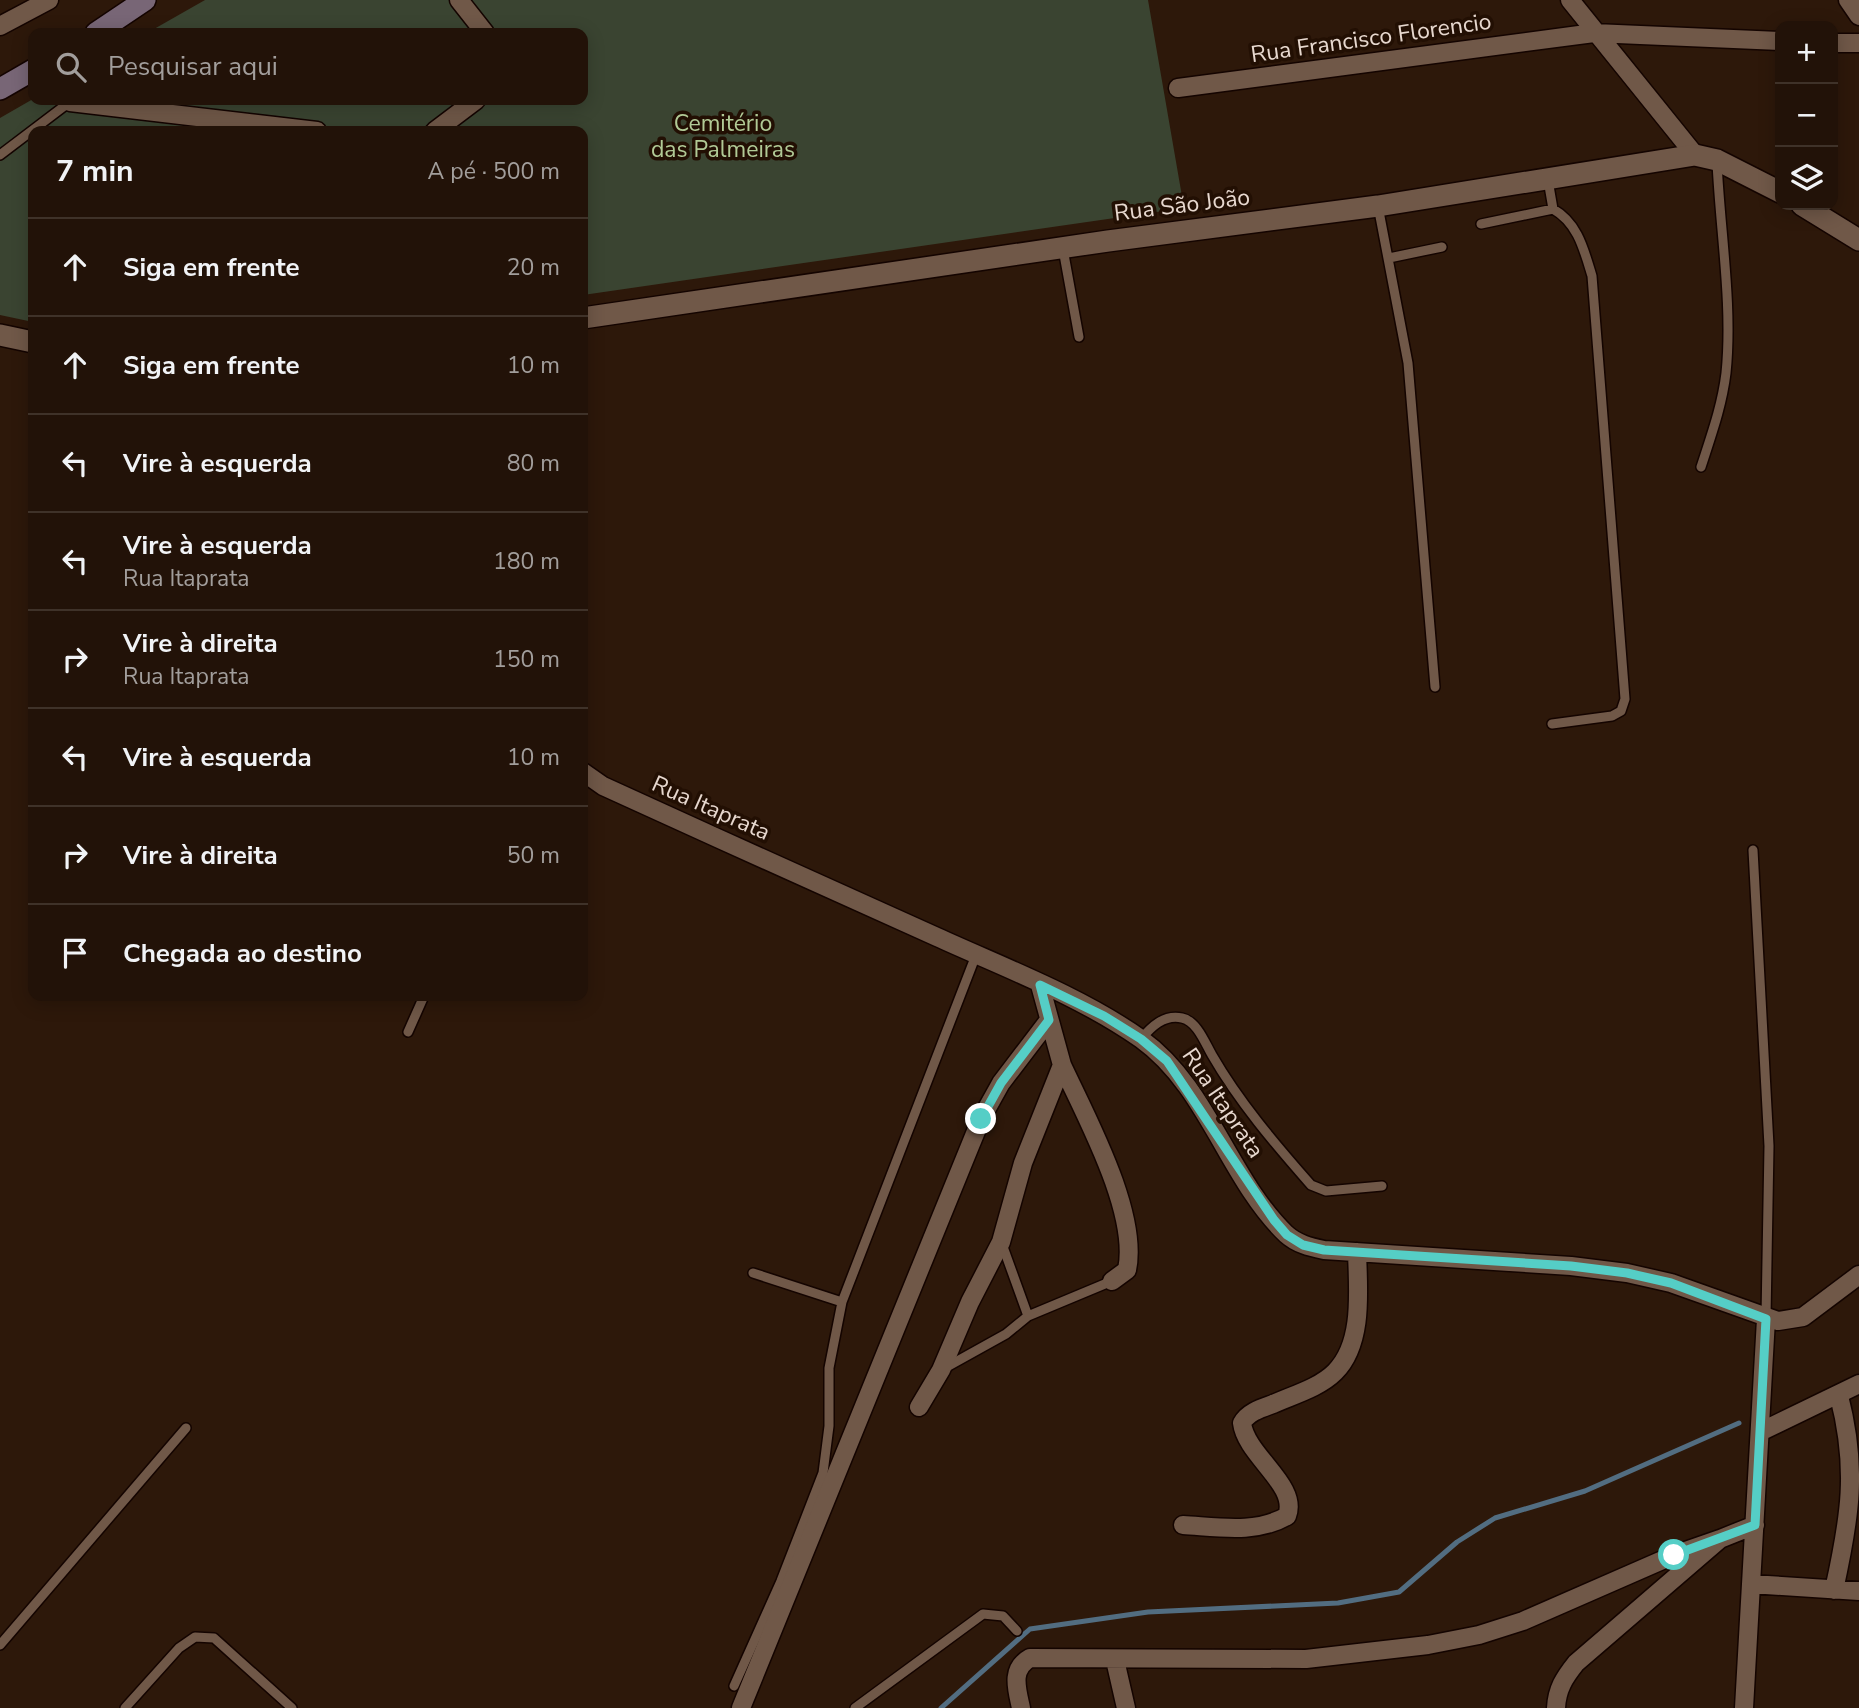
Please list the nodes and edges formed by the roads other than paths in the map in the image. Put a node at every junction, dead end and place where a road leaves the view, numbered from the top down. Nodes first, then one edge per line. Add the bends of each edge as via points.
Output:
1 (49, 0) edge
2 (145, 0) edge
3 (459, 0) edge
4 (1570, 0) edge
5 (1848, 0) edge
6 (1859, 16) edge
7 (0, 26) edge
8 (103, 28) edge
9 (481, 28) edge
10 (1594, 33) junction
11 (1775, 41) edge
12 (1838, 43) edge
13 (1857, 44) edge
14 (28, 73) edge
15 (0, 89) edge
16 (1178, 89) dead end
17 (66, 105) edge
18 (104, 105) edge
19 (469, 105) edge
20 (38, 126) edge
21 (276, 126) edge
22 (441, 126) edge
23 (28, 134) edge
24 (0, 155) edge
25 (1695, 155) junction
26 (1717, 160) junction
27 (1548, 178) junction
28 (1775, 189) edge
29 (1378, 206) junction
30 (1553, 209) junction
31 (1810, 210) edge
32 (1481, 224) dead end
33 (1859, 240) edge
34 (1442, 247) dead end
35 (1063, 248) junction
36 (1389, 258) junction
37 (588, 316) edge
38 (0, 335) edge
39 (1079, 337) dead end
40 (28, 341) edge
41 (1701, 467) dead end
42 (1435, 687) dead end
43 (1552, 724) dead end
44 (588, 776) edge
45 (1753, 850) dead end
46 (976, 955) junction
47 (1040, 985) junction
48 (422, 1001) edge
49 (1049, 1020) junction
50 (408, 1032) dead end
51 (1141, 1039) junction
52 (1062, 1065) junction
53 (1382, 1186) dead end
54 (1001, 1242) junction
55 (1357, 1252) junction
56 (753, 1273) dead end
57 (1859, 1275) edge
58 (1112, 1281) joint
59 (842, 1302) junction
60 (1028, 1316) junction
61 (1766, 1319) junction
62 (942, 1370) junction
63 (1859, 1384) edge
64 (1839, 1396) junction
65 (919, 1407) dead end
66 (186, 1428) dead end
67 (1760, 1432) junction
68 (1184, 1525) dead end
69 (1755, 1525) junction
70 (1720, 1539) junction
71 (1751, 1584) junction
72 (1834, 1590) junction
73 (1859, 1591) edge
74 (1017, 1631) dead end
75 (0, 1645) edge
76 (1115, 1660) junction
77 (734, 1686) dead end
78 (125, 1708) edge
79 (292, 1708) edge
80 (741, 1708) edge
81 (855, 1708) edge
82 (1021, 1708) edge
83 (1126, 1708) edge
84 (1556, 1708) edge
85 (1744, 1708) edge

1 - 7 street
2 - 8 main road
3 - 9 street
4 - 10 street
5 - 6 street
10 - 11 street, Rua Francisco Florencio
10 - 16 street, Rua Francisco Florencio
10 - 25 street
12 - 13 street
14 - 15 main road
17 - 20 lane
18 - 21 street
19 - 22 street
23 - 24 lane
25 - 26 street, Rua São João
25 - 27 street, Rua São João
26 - 28 street, Rua São João
26 - 41 lane via 1726,370 1719,412
27 - 29 street, Rua São João
27 - 30 lane
29 - 35 street, Rua São João
29 - 36 lane
30 - 32 lane
30 - 43 lane via 1577,232 1591,276 1625,699 1612,716
31 - 33 street
34 - 36 lane
35 - 37 street, Rua São João
35 - 39 lane
36 - 42 lane via 1408,363
38 - 40 street
44 - 46 street, Rua Itaprata
45 - 61 lane via 1769,1146
46 - 47 street, Rua Itaprata
46 - 59 lane
47 - 49 street
47 - 51 street, Rua Itaprata
48 - 50 lane
49 - 52 street
49 - 80 street via 1001,1083 981,1119
51 - 53 lane via 1169,1017 1184,1018 1195,1026 1236,1094 1311,1185 1326,1191
51 - 55 street, Rua Itaprata via 1167,1061 1287,1235 1314,1248
52 - 54 street via 1028,1151
52 - 58 street via 1100,1147 1125,1221 1127,1270
54 - 60 lane
54 - 62 street
55 - 61 street, Rua Itaprata via 1627,1273 1671,1283
55 - 68 street via 1354,1334 1336,1372 1252,1413 1242,1423 1247,1440 1287,1494 1291,1507 1287,1517 1243,1528
56 - 59 lane
57 - 61 street via 1803,1317 1789,1322
58 - 60 lane
59 - 77 lane via 829,1368 823,1474
60 - 62 lane via 1006,1334
61 - 67 street
62 - 65 street
63 - 64 street
64 - 67 street
64 - 72 street via 1852,1494
66 - 75 lane
67 - 69 street
69 - 70 street
69 - 71 street
70 - 76 street via 1523,1621 1441,1643 1306,1659
70 - 84 street via 1576,1663 1563,1679
71 - 72 street
71 - 85 street
72 - 73 street
74 - 81 lane via 1003,1616 983,1614
76 - 82 street via 1030,1658 1018,1667 1016,1676
76 - 83 street
78 - 79 lane via 179,1648 195,1637 214,1638

